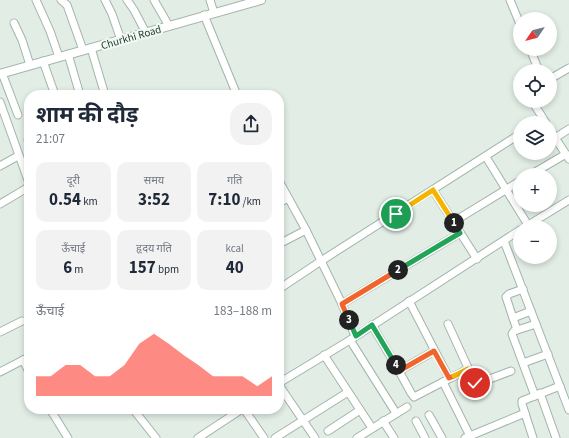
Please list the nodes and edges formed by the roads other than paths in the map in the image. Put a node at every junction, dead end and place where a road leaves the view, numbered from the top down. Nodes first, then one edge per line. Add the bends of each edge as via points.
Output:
1 (36, 0) edge
2 (61, 0) edge
3 (105, 0) edge
4 (127, 0) edge
5 (154, 0) edge
6 (210, 0) edge
7 (261, 0) edge
8 (510, 0) edge
9 (246, 2) edge
10 (515, 12) edge
11 (214, 13) junction
12 (204, 15) junction
13 (14, 23) dead end
14 (169, 26) junction
15 (146, 33) junction
16 (121, 40) junction
17 (91, 48) junction
18 (83, 50) junction
19 (68, 54) junction
20 (59, 57) junction
21 (43, 61) junction
22 (30, 65) junction
23 (569, 68) edge
24 (1, 73) edge
25 (557, 75) edge
26 (53, 90) edge
27 (79, 90) edge
28 (104, 90) edge
29 (235, 90) edge
30 (0, 102) edge
31 (18, 115) dead end
32 (569, 129) edge
33 (557, 137) edge
34 (513, 139) edge
35 (557, 141) edge
36 (18, 156) junction
37 (567, 156) edge
38 (486, 157) junction
39 (24, 164) edge
40 (0, 166) edge
41 (544, 168) edge
42 (513, 185) edge
43 (24, 189) edge
44 (506, 189) junction
45 (284, 190) edge
46 (433, 190) junction
47 (288, 198) junction
48 (284, 200) edge
49 (569, 200) edge
50 (0, 204) edge
51 (524, 220) edge
52 (537, 220) edge
53 (453, 222) junction
54 (306, 230) junction
55 (460, 233) junction
56 (513, 235) edge
57 (284, 241) edge
58 (504, 241) junction
59 (477, 259) junction
60 (321, 261) junction
61 (284, 286) edge
62 (523, 289) junction
63 (409, 301) junction
64 (342, 304) junction
65 (531, 311) junction
66 (513, 318) junction
67 (22, 320) dead end
68 (448, 324) dead end
69 (536, 324) junction
70 (372, 325) junction
71 (517, 330) junction
72 (0, 332) edge
73 (353, 338) junction
74 (434, 351) junction
75 (548, 354) junction
76 (324, 356) junction
77 (24, 360) edge
78 (523, 363) junction
79 (468, 369) junction
80 (399, 371) junction
81 (511, 371) dead end
82 (0, 372) edge
83 (446, 380) junction
84 (284, 381) edge
85 (560, 386) junction
86 (284, 392) edge
87 (348, 392) junction
88 (537, 395) junction
89 (407, 407) dead end
90 (360, 410) junction
91 (569, 410) edge
92 (396, 413) junction
93 (525, 413) junction
94 (53, 414) edge
95 (137, 414) edge
96 (236, 414) edge
97 (247, 414) edge
98 (429, 415) dead end
99 (303, 420) junction
100 (383, 421) junction
101 (416, 421) dead end
102 (372, 428) junction
103 (328, 431) dead end
104 (207, 435) edge
105 (285, 435) edge
106 (469, 437) edge
107 (68, 438) edge
108 (156, 438) edge
109 (198, 438) edge
110 (264, 438) edge
111 (275, 438) edge
112 (315, 438) edge
113 (357, 438) edge
114 (394, 438) edge
115 (425, 438) edge
116 (442, 438) edge
117 (533, 438) edge
118 (556, 438) edge

1 - 20 street
2 - 18 street via 67,4
3 - 16 street
4 - 15 street
5 - 14 street
6 - 11 street
7 - 9 street, Churkhi Road
8 - 10 street
9 - 11 street, Churkhi Road
11 - 12 street, Churkhi Road
12 - 14 street, Churkhi Road
12 - 29 street
13 - 22 street
14 - 15 street, Churkhi Road
15 - 16 street, Churkhi Road
16 - 17 street, Churkhi Road
17 - 18 street, Churkhi Road
17 - 28 street
18 - 19 street, Churkhi Road
19 - 20 street, Churkhi Road
19 - 27 street
20 - 21 street, Churkhi Road
21 - 22 street, Churkhi Road
21 - 26 street
22 - 24 street, Churkhi Road
23 - 25 street
24 - 31 street
30 - 36 street
32 - 33 street
34 - 38 street
35 - 37 street
36 - 39 street
36 - 40 street
37 - 41 street
38 - 44 street
38 - 46 street
42 - 44 street
43 - 50 street
44 - 51 street
44 - 53 street
45 - 47 street
46 - 53 street
46 - 60 street
47 - 48 street
47 - 54 street
49 - 52 street
53 - 55 street
54 - 57 street
54 - 60 street
55 - 59 street
55 - 64 street
56 - 58 street
58 - 59 street
58 - 62 street
59 - 63 street
60 - 61 street
60 - 64 street
62 - 65 street
62 - 66 street via 506,297
63 - 70 street
63 - 74 street
64 - 73 street
65 - 66 street
65 - 69 street
66 - 71 street
67 - 72 street
68 - 79 street
69 - 71 street
69 - 75 street
70 - 73 street
70 - 80 street
71 - 78 street via 512,335
73 - 76 street
73 - 92 street
74 - 80 street
74 - 83 street
75 - 78 street
75 - 85 street
76 - 84 street
76 - 87 street
77 - 82 street
78 - 88 street
79 - 81 street via 477,384
79 - 83 street
80 - 83 street via 414,396
83 - 106 street
85 - 88 street
85 - 91 street
86 - 99 street
87 - 90 street
87 - 99 street
88 - 93 street via 522,401
88 - 118 street
89 - 92 street
90 - 102 street
90 - 103 street
92 - 100 street
93 - 106 street
93 - 117 street
94 - 107 street
95 - 108 street
96 - 104 street
97 - 110 street
98 - 116 street
99 - 105 street
99 - 112 street
100 - 102 street
100 - 114 street
101 - 115 street
102 - 113 street
104 - 109 street
105 - 111 street

